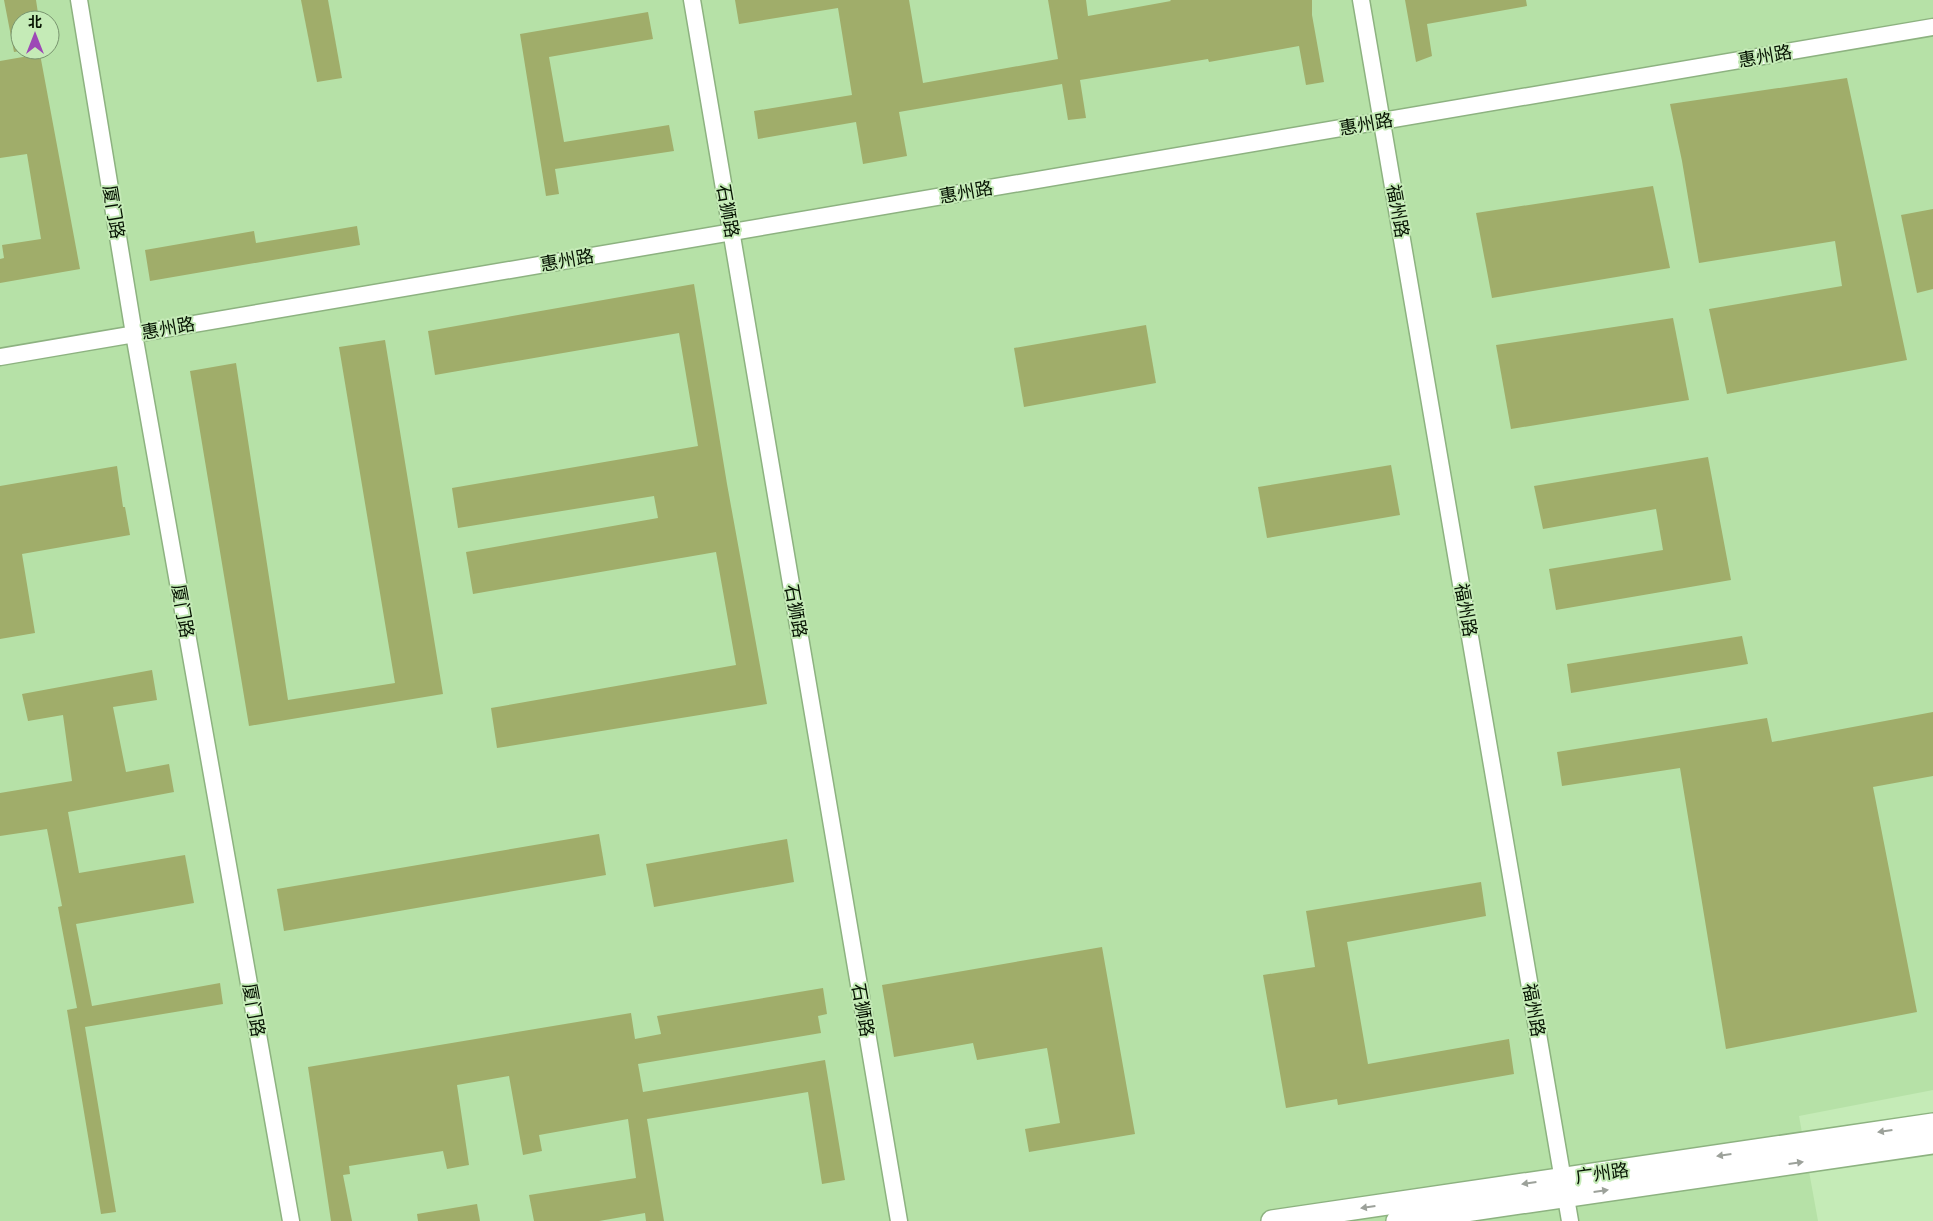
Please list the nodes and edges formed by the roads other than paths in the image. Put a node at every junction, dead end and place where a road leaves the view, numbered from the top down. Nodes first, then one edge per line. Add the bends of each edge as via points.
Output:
1 (79, 0) edge
2 (692, 0) edge
3 (1361, 0) edge
4 (1933, 27) edge
5 (0, 357) edge
6 (1933, 1124) edge
7 (1933, 1143) edge
8 (1564, 1187) junction
9 (291, 1221) edge
10 (899, 1221) edge
11 (1272, 1221) edge
12 (1397, 1221) edge
13 (1570, 1221) edge

1 - 9 street, 厦门路
2 - 10 street, 石狮路
3 - 8 street, 福州路
4 - 5 street, 惠州路
6 -> 8 main road, 广州路
8 -> 7 main road, 广州路
8 -> 11 main road, 广州路
8 - 12 main road, 广州路
8 - 13 street, 福州路

